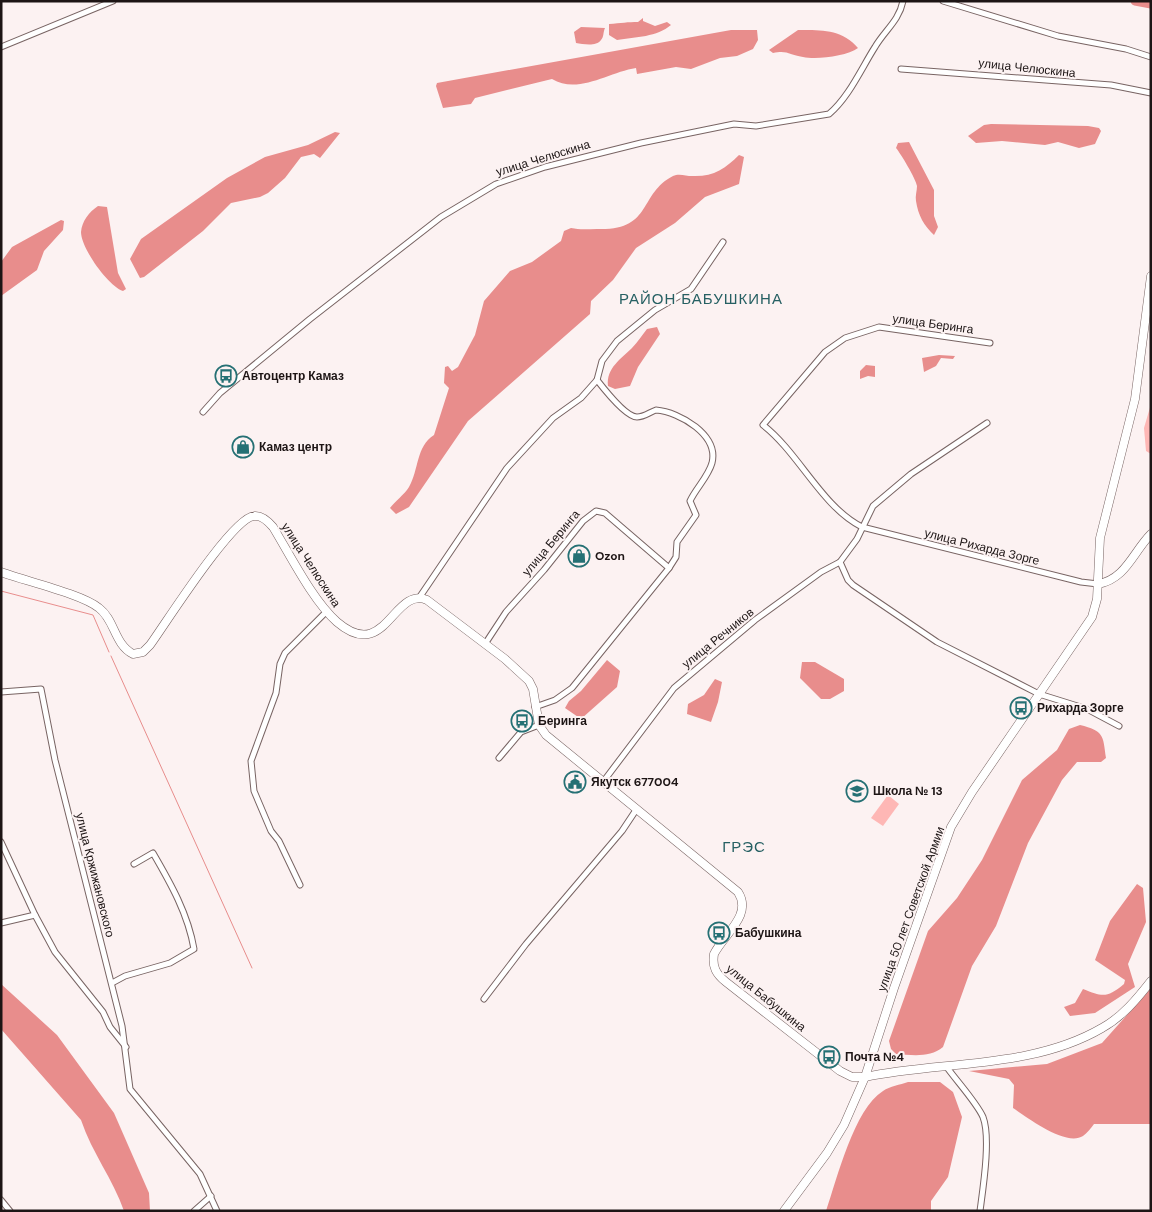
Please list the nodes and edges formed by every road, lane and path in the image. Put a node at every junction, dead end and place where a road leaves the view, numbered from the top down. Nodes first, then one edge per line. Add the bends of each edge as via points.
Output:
1 (113, 1) edge
2 (903, 1) edge
3 (943, 1) edge
4 (1, 47) edge
5 (1151, 57) edge
6 (901, 69) dead end
7 (1151, 93) edge
8 (723, 242) dead end
9 (1151, 276) edge
10 (990, 343) dead end
11 (597, 380) junction
12 (204, 412) dead end
13 (987, 423) dead end
14 (763, 425) joint
15 (862, 527) junction
16 (1151, 534) edge
17 (840, 562) junction
18 (669, 568) junction
19 (1, 572) edge
20 (1098, 584) junction
21 (419, 598) junction
22 (327, 611) junction
23 (485, 644) junction
24 (1, 692) edge
25 (1039, 694) junction
26 (535, 707) junction
27 (539, 725) junction
28 (1119, 726) dead end
29 (499, 758) dead end
30 (603, 782) junction
31 (636, 810) junction
32 (1, 842) edge
33 (134, 864) dead end
34 (300, 885) dead end
35 (35, 915) junction
36 (1, 923) edge
37 (1151, 981) edge
38 (112, 983) junction
39 (484, 1000) dead end
40 (126, 1048) junction
41 (945, 1066) junction
42 (865, 1077) junction
43 (211, 1196) junction
44 (1, 1200) edge
45 (10, 1211) edge
46 (194, 1211) edge
47 (217, 1211) edge
48 (784, 1211) edge
49 (980, 1211) edge

1 - 4 street
2 - 12 street, улица Челюскина via 897,19 829,114 756,126 734,124 641,143 496,184 441,217 310,318 220,393
3 - 5 street via 1050,34
6 - 7 street, улица Челюскина via 1111,85
8 - 11 street, улица Челюскина via 691,289 655,310 617,341 602,361
9 - 20 street, улица 50 лет Советской Армии via 1135,399 1100,538
10 - 14 street, улица Беринга via 879,327 845,338 825,352
11 - 18 street via 612,399 634,417 656,410 685,420 705,436 712,449 710,469 690,501 696,515 677,542 676,557
11 - 21 street, улица Челюскина via 581,398 554,418 506,468
13 - 15 street via 901,481 873,506
14 - 15 street, улица Рихарда Зорге via 780,439 839,509
15 - 17 street, улица Речников
15 - 20 street, улица Рихарда Зорге
16 - 20 street via 1119,576
17 - 25 street via 853,585 918,631
17 - 30 street, улица Речников via 755,620 674,688
18 - 23 street, улица Беринга via 605,513 596,510 506,612
18 - 26 street via 572,688 555,700
19 - 22 street, улица Челюскина via 95,604 107,616 125,650 133,654 143,652 220,545 245,520 254,516 263,518 273,527
20 - 25 street, улица 50 лет Советской Армии via 1092,617
21 - 22 street, улица Челюскина via 404,604 384,627 374,633 350,630
21 - 23 street via 431,602
22 - 34 street via 286,653 280,664 276,693 251,761 254,791
23 - 26 street via 529,681
24 - 38 street, улица Кржижановского via 41,689 55,760
25 - 28 street via 1087,709
25 - 42 street, улица 50 лет Советской Армии via 951,827
26 - 27 street
27 - 29 street via 521,732
27 - 30 street, улица Бабушкина via 546,735
30 - 31 street, улица Бабушкина
31 - 39 street
31 - 42 street, улица Бабушкина via 731,885 740,897 743,912 714,954 713,962 719,976 840,1071 852,1077
32 - 35 street
33 - 38 street via 153,853 176,893 190,928 194,949 170,963 124,976
35 - 36 street
35 - 40 street via 63,964 97,1004
37 - 41 street via 1130,1007 1102,1028 1080,1038 1031,1054
38 - 40 street, улица Кржижановского
40 - 43 street, улица Кржижановского via 130,1089 200,1174
41 - 42 street
41 - 49 street via 982,1117 985,1178
42 - 48 street, улица 50 лет Советской Армии via 844,1125
43 - 46 street
43 - 47 street, улица Кржижановского
44 - 45 street

